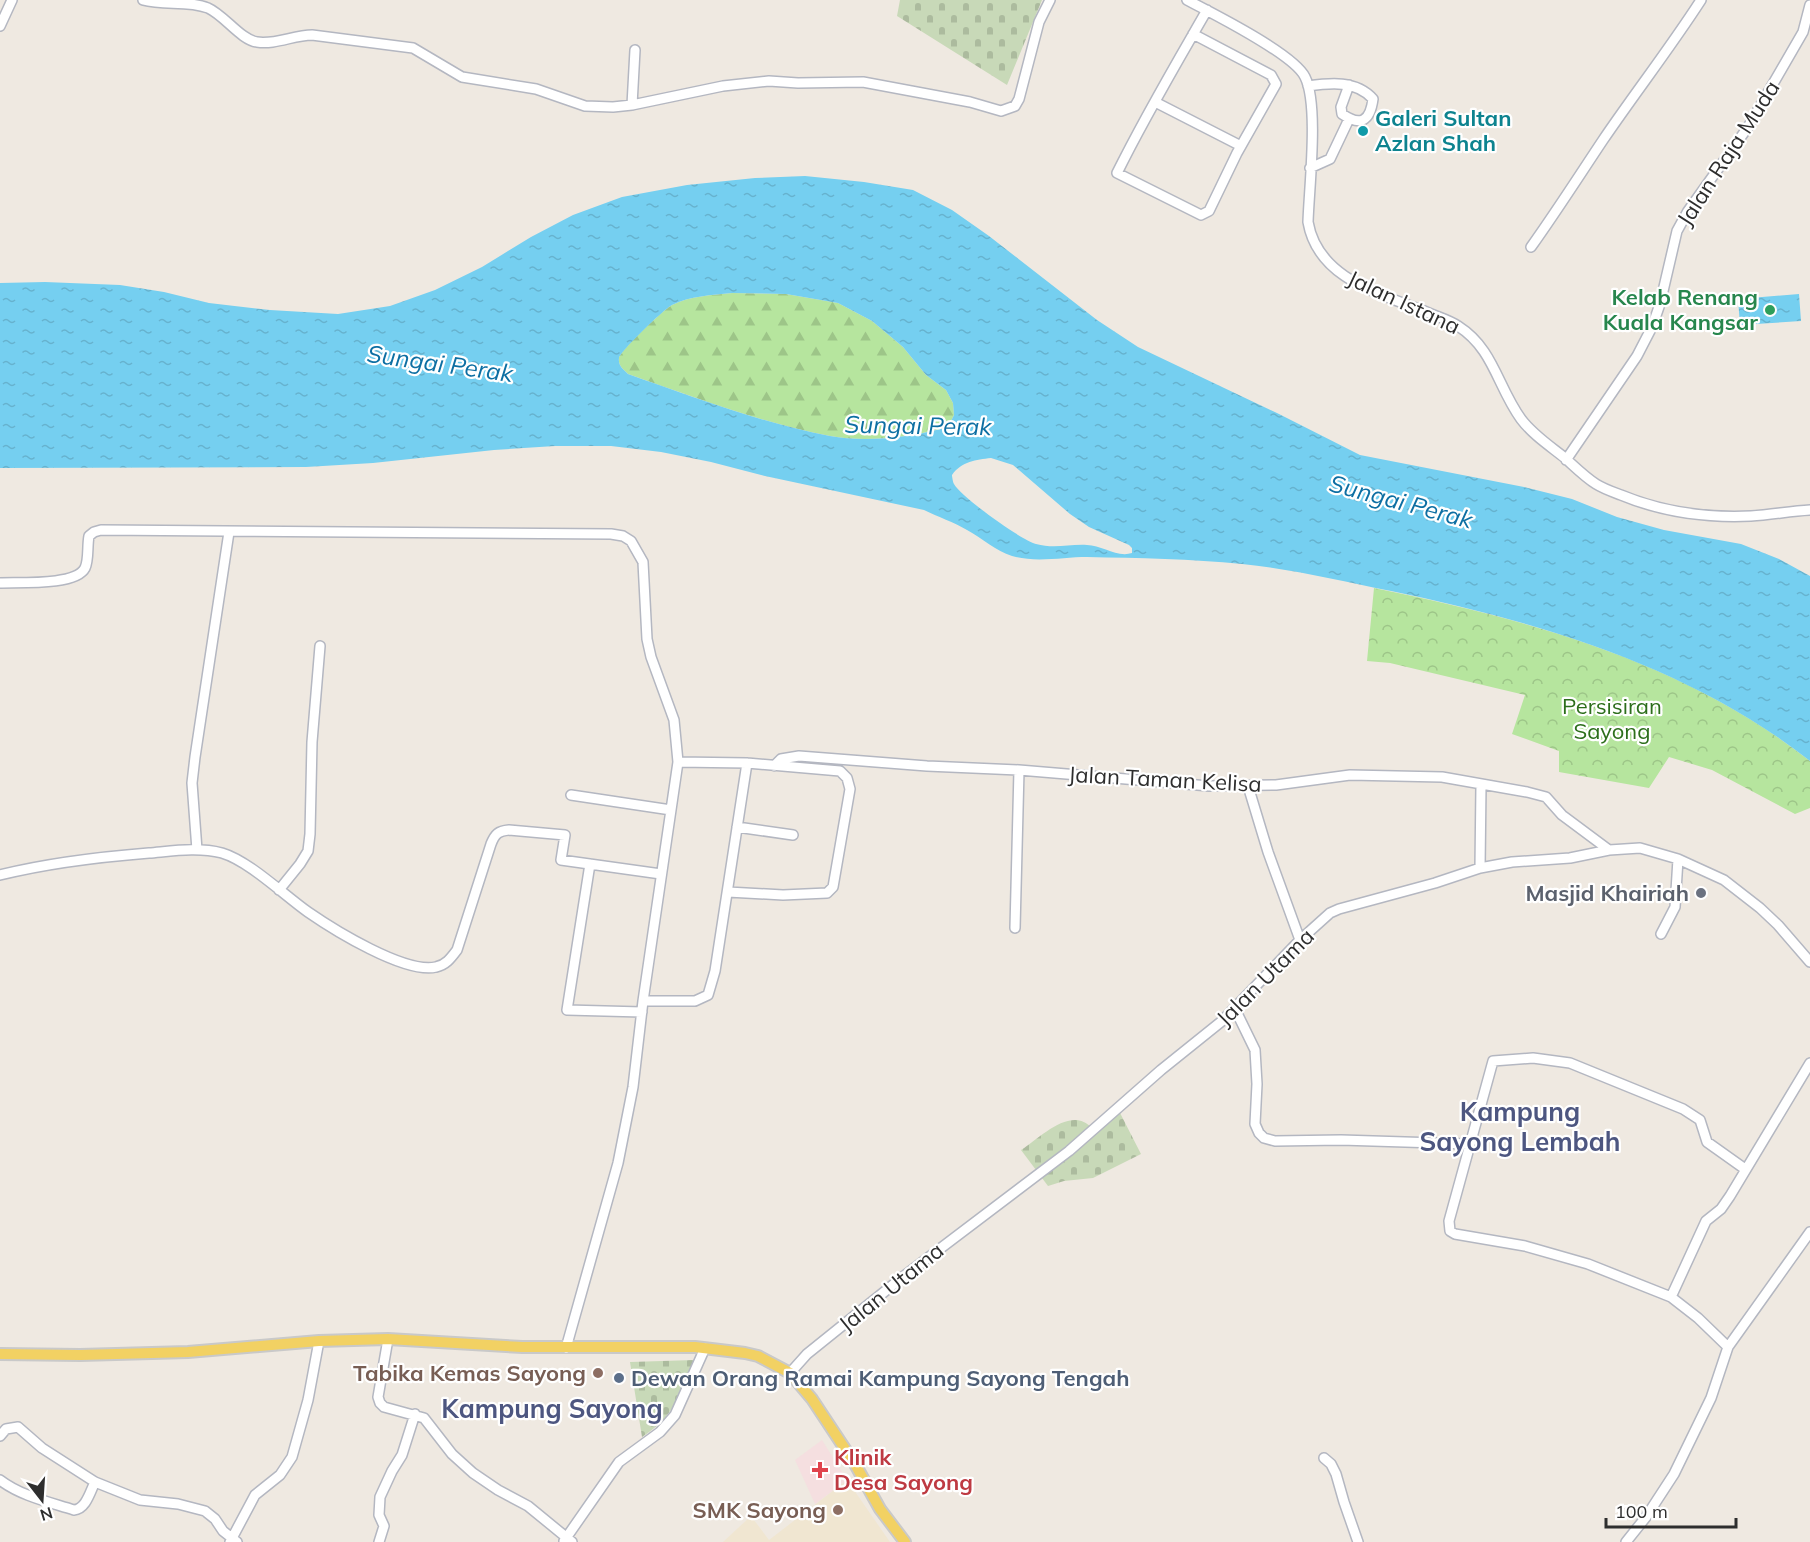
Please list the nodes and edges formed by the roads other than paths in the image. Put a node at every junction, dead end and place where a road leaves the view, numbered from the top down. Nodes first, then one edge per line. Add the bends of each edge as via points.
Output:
1 (12, 0) edge
2 (143, 0) edge
3 (1050, 0) edge
4 (1187, 0) edge
5 (1701, 0) edge
6 (1810, 5) edge
7 (1207, 10) junction
8 (0, 26) edge
9 (1193, 34) junction
10 (635, 50) dead end
11 (1349, 85) junction
12 (1308, 86) junction
13 (1155, 102) junction
14 (632, 105) junction
15 (1349, 119) junction
16 (1241, 146) junction
17 (1310, 168) junction
18 (1531, 247) dead end
19 (1566, 460) junction
20 (1810, 510) edge
21 (229, 532) junction
22 (0, 583) edge
23 (320, 646) dead end
24 (678, 762) junction
25 (747, 763) junction
26 (774, 766) junction
27 (1019, 770) junction
28 (1481, 785) junction
29 (1248, 786) junction
30 (571, 795) dead end
31 (671, 810) junction
32 (737, 827) junction
33 (793, 835) dead end
34 (197, 850) junction
35 (1609, 850) junction
36 (1678, 859) junction
37 (590, 864) junction
38 (1480, 868) junction
39 (662, 874) junction
40 (0, 875) edge
41 (279, 890) junction
42 (728, 891) junction
43 (1015, 928) dead end
44 (1661, 934) dead end
45 (1300, 940) junction
46 (1810, 962) edge
47 (643, 1001) junction
48 (1235, 1009) junction
49 (642, 1012) junction
50 (1810, 1062) edge
51 (1470, 1144) junction
52 (1745, 1169) junction
53 (1810, 1232) edge
54 (1671, 1297) junction
55 (388, 1340) junction
56 (319, 1341) junction
57 (1728, 1347) junction
58 (566, 1348) junction
59 (705, 1348) junction
60 (0, 1354) edge
61 (790, 1373) junction
62 (415, 1414) junction
63 (0, 1436) edge
64 (1324, 1458) dead end
65 (0, 1480) edge
66 (94, 1482) junction
67 (567, 1540) edge
68 (233, 1541) edge
69 (380, 1542) edge
70 (904, 1542) edge
71 (1358, 1542) edge
72 (1626, 1542) edge

1 - 8 street
2 - 14 street via 208,8 254,42 312,35 398,44 413,48 462,77 536,89 585,106
3 - 14 street via 1039,22 1019,99 1008,110 845,81 768,81 723,86
4 - 7 street, Jalan Istana
5 - 18 street
6 - 19 street, Jalan Raja Muda via 1803,32 1748,127 1677,231 1660,304 1637,356
7 - 9 street
7 - 12 street, Jalan Istana via 1296,65
9 - 13 street
9 - 16 street via 1271,75 1276,84
10 - 14 street
11 - 12 street via 1340,82
11 - 15 street via 1341,107 1342,114
11 - 15 street via 1373,99 1366,118 1360,122
12 - 17 street, Jalan Istana via 1312,107
13 - 16 street
13 - 16 street via 1117,173 1201,215 1209,211
15 - 17 street via 1330,159
17 - 19 street, Jalan Istana via 1308,222 1321,256 1355,282 1470,334 1481,344 1523,421
19 - 20 street, Jalan Istana via 1599,486 1644,505 1680,513 1752,516
21 - 22 street via 101,530 89,536 86,566 76,577
21 - 24 street via 623,536 631,541 643,562 647,639 674,720
21 - 34 street via 192,783
23 - 41 street via 308,851
24 - 25 street
24 - 31 street
25 - 26 street
25 - 32 street
26 - 27 street, Jalan Taman Kelisa via 782,759 799,756
26 - 42 street via 840,771 847,778 850,789 833,887 817,895
27 - 29 street, Jalan Taman Kelisa
27 - 43 street
28 - 29 street, Jalan Taman Kelisa via 1442,777 1350,775
28 - 35 street, Jalan Taman Kelisa via 1546,797 1562,815
28 - 38 street
29 - 45 street
30 - 31 street
31 - 39 street
32 - 33 street
32 - 42 street
34 - 40 street via 106,857
34 - 41 street via 236,859
35 - 36 street, Jalan Utama via 1640,848
35 - 38 street, Jalan Utama
36 - 44 street via 1675,907
36 - 46 street, Jalan Utama via 1740,891 1778,925
37 - 39 street
37 - 41 street via 561,860 565,835 500,831 491,844 457,950 450,960 434,968 410,965 381,953 320,919
37 - 49 street via 567,1010
38 - 45 street, Jalan Utama via 1339,909
39 - 47 street
42 - 47 street via 708,995 695,1001
45 - 48 street, Jalan Utama
47 - 49 street
48 - 51 street via 1255,1050 1255,1124 1264,1138
48 - 61 street, Jalan Utama via 1069,1151 895,1283 807,1354
49 - 58 street via 618,1163
50 - 52 street
51 - 52 street via 1493,1061 1542,1059 1570,1063 1683,1109 1700,1120 1707,1142
51 - 54 street via 1449,1221 1452,1233 1525,1246 1578,1261
52 - 54 street via 1721,1209 1706,1221
53 - 57 street
54 - 57 street
55 - 56 main road
55 - 58 main road
55 - 62 street via 380,1403
56 - 60 main road via 188,1352
56 - 68 street via 292,1457 280,1475 255,1495
57 - 72 street via 1711,1398 1674,1474
58 - 59 main road
59 - 61 main road via 758,1356
59 - 67 street via 675,1415 660,1432 619,1462
61 - 70 main road via 812,1399
62 - 67 street via 424,1418 452,1454 473,1473 528,1506
62 - 69 street via 402,1455 380,1497 379,1515 384,1526
63 - 66 street via 12,1426 18,1427
64 - 71 street via 1336,1473
65 - 66 street via 33,1497 74,1510 83,1506
66 - 68 street via 140,1500 206,1511

